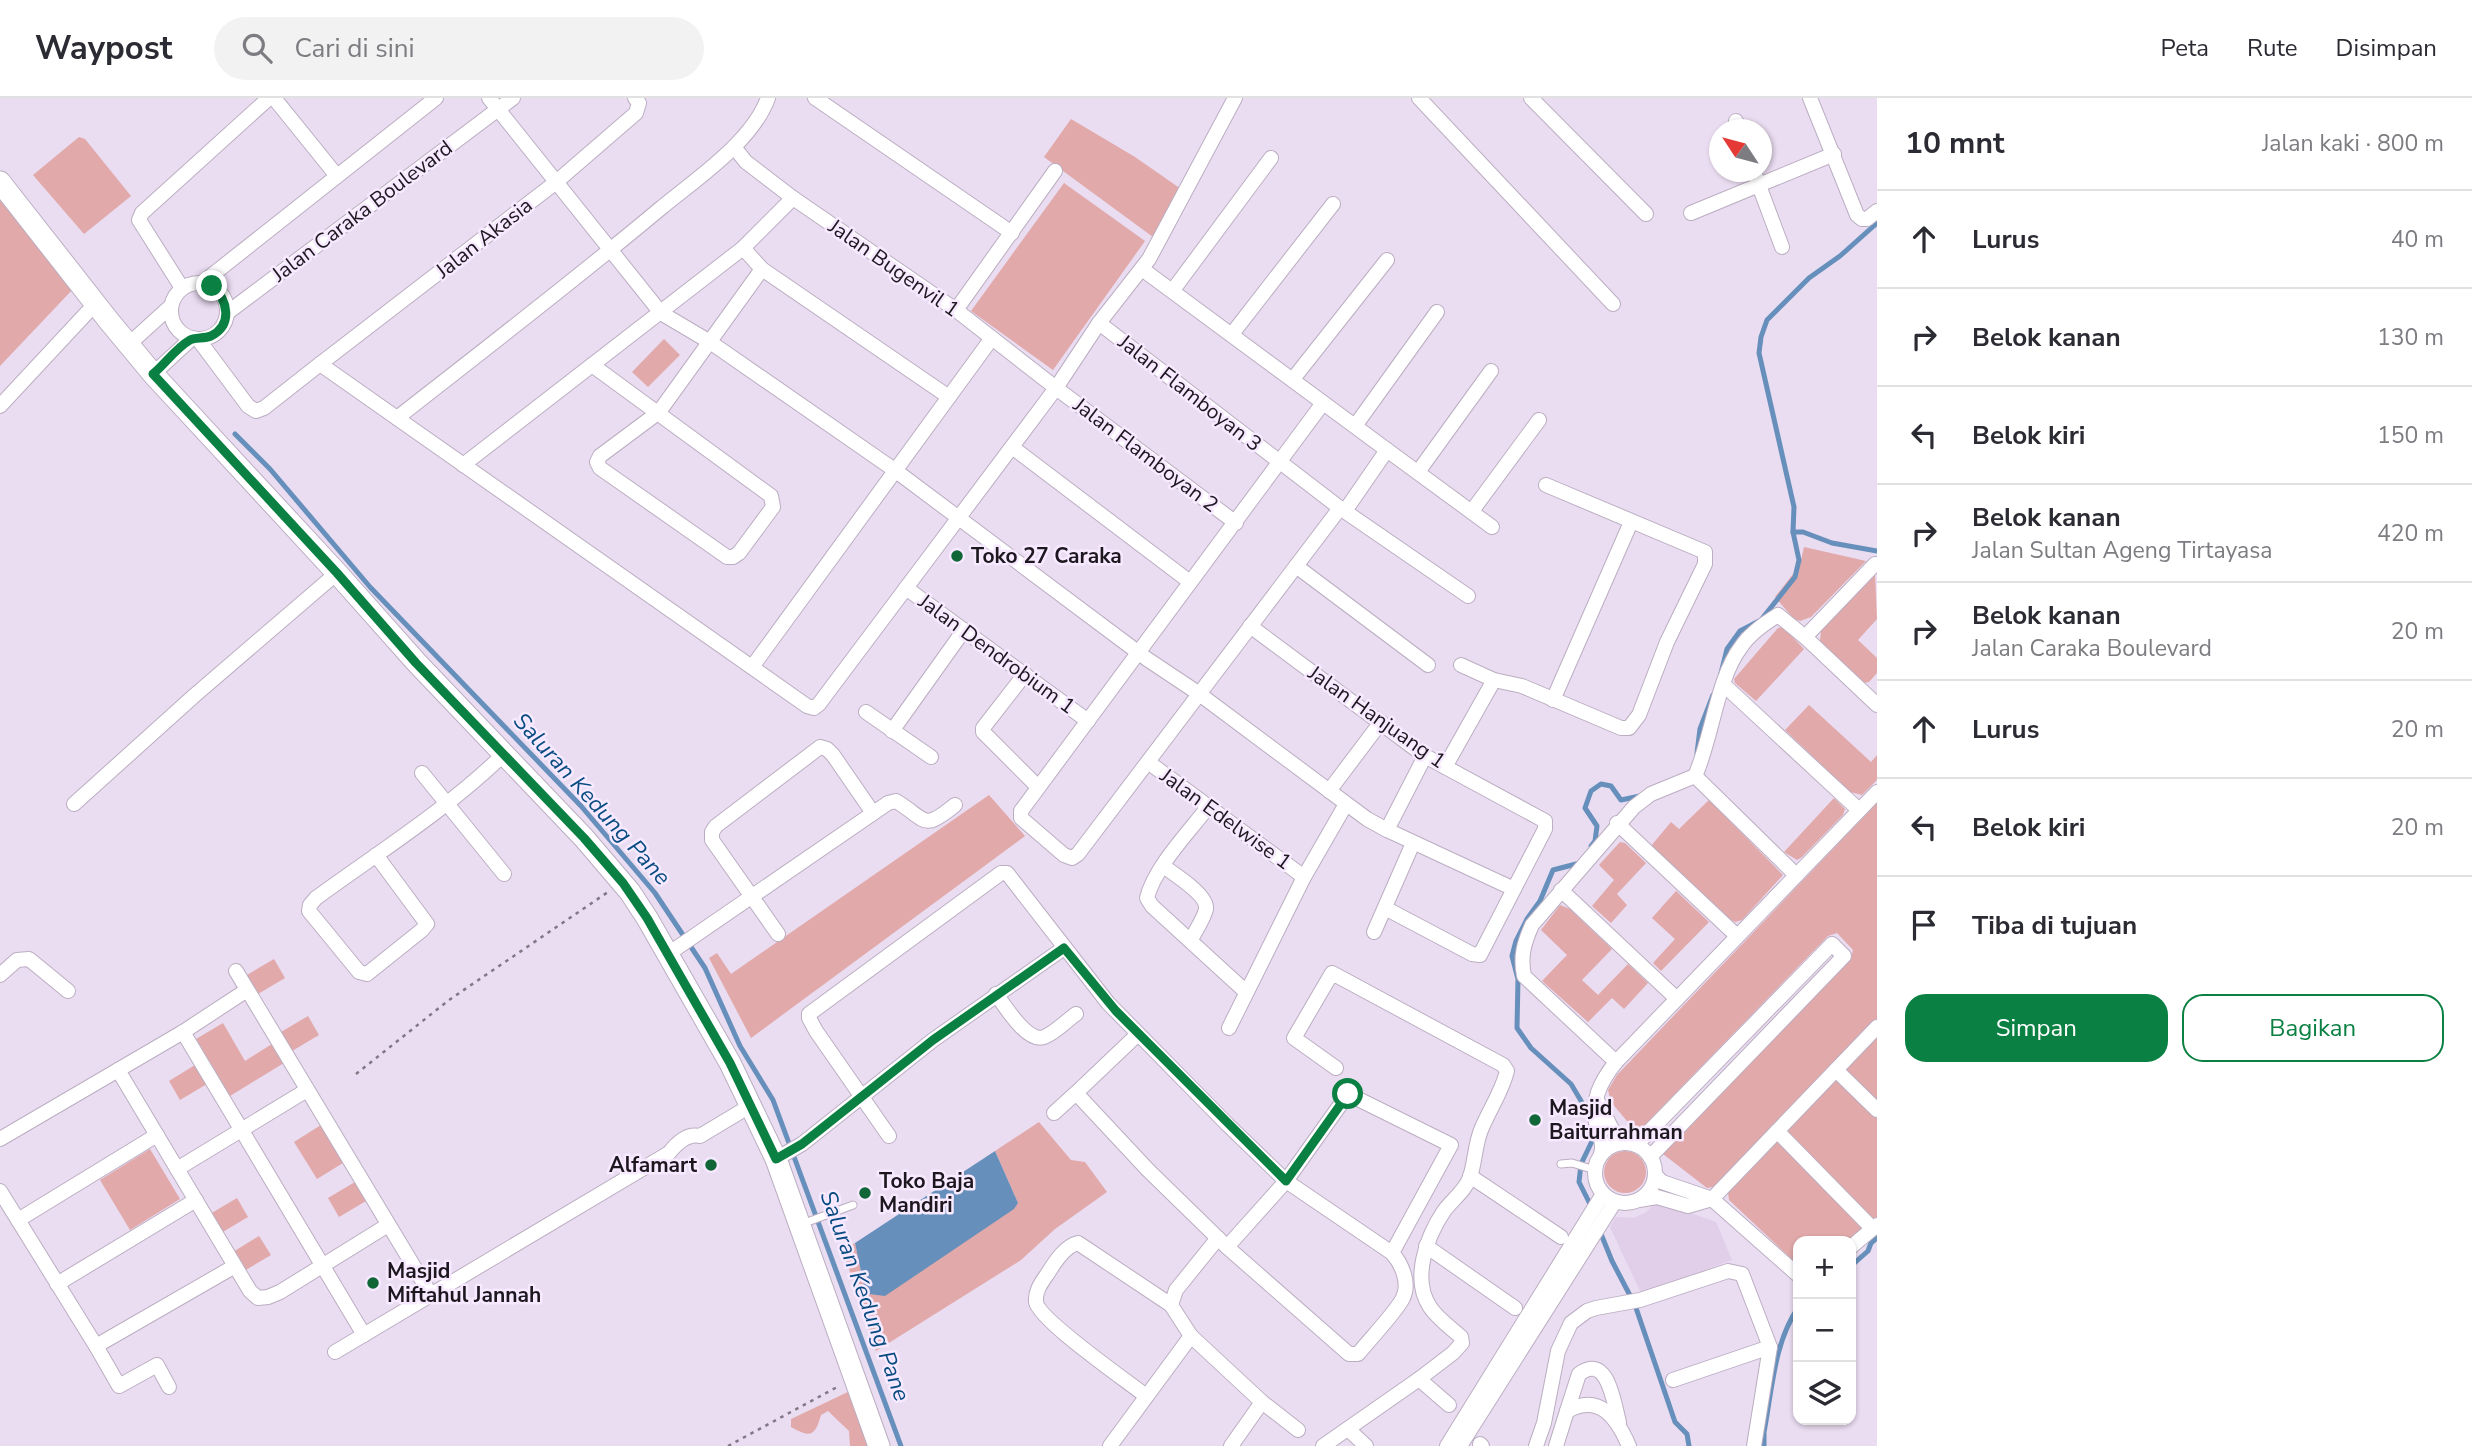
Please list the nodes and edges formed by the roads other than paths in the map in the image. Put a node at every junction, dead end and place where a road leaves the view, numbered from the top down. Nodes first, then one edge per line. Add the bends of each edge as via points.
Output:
1 (271, 98) edge
2 (436, 98) edge
3 (513, 98) edge
4 (768, 98) edge
5 (815, 98) edge
6 (1235, 98) edge
7 (1419, 98) edge
8 (1531, 98) edge
9 (1810, 98) edge
10 (637, 101) edge
11 (493, 104) edge
12 (734, 147) junction
13 (1835, 155) junction
14 (1271, 158) dead end
15 (1055, 171) dead end
16 (1772, 174) edge
17 (337, 176) junction
18 (0, 182) edge
19 (1749, 182) edge
20 (1758, 182) edge
21 (555, 183) junction
22 (793, 198) junction
23 (1334, 204) dead end
24 (1877, 211) edge
25 (1691, 213) dead end
26 (1646, 214) dead end
27 (1012, 233) junction
28 (1782, 247) dead end
29 (743, 248) junction
30 (609, 251) junction
31 (1387, 260) dead end
32 (1145, 264) junction
33 (762, 269) junction
34 (202, 283) junction
35 (182, 288) junction
36 (1173, 290) junction
37 (95, 304) junction
38 (1613, 304) dead end
39 (171, 306) junction
40 (956, 310) junction
41 (1437, 312) dead end
42 (227, 313) junction
43 (661, 313) junction
44 (1099, 323) junction
45 (1232, 334) junction
46 (195, 338) junction
47 (992, 338) junction
48 (132, 341) junction
49 (710, 342) junction
50 (320, 364) junction
51 (592, 365) junction
52 (157, 371) junction
53 (1492, 371) dead end
54 (1293, 379) junction
55 (1056, 388) junction
56 (949, 397) junction
57 (1323, 402) junction
58 (0, 406) edge
59 (659, 412) junction
60 (397, 418) junction
61 (1539, 420) dead end
62 (1355, 426) junction
63 (1012, 447) junction
64 (1387, 450) junction
65 (1280, 463) junction
66 (463, 466) junction
67 (896, 471) junction
68 (1418, 472) junction
69 (1546, 485) dead end
70 (1343, 510) junction
71 (1472, 511) junction
72 (959, 517) junction
73 (1631, 522) junction
74 (1236, 523) junction
75 (1492, 527) dead end
76 (1875, 564) dead end
77 (1296, 566) junction
78 (337, 573) junction
79 (1190, 582) junction
80 (906, 588) junction
81 (1468, 596) dead end
82 (1250, 626) junction
83 (964, 630) junction
84 (1805, 637) junction
85 (1139, 653) junction
86 (1428, 665) dead end
87 (1461, 665) dead end
88 (751, 667) junction
89 (1025, 674) junction
90 (1494, 680) junction
91 (1724, 685) junction
92 (1198, 693) junction
93 (1874, 696) edge
94 (1553, 700) junction
95 (866, 712) dead end
96 (1088, 721) junction
97 (1381, 722) junction
98 (892, 731) junction
99 (503, 755) junction
100 (1425, 756) junction
101 (931, 757) dead end
102 (1148, 762) junction
103 (1445, 767) junction
104 (422, 773) dead end
105 (1695, 776) junction
106 (1037, 786) junction
107 (1329, 791) junction
108 (1877, 792) edge
109 (74, 804) dead end
110 (448, 804) junction
111 (1346, 804) junction
112 (955, 805) dead end
113 (1208, 807) junction
114 (1859, 810) junction
115 (873, 813) junction
116 (1617, 823) junction
117 (1387, 830) junction
118 (1413, 843) junction
119 (376, 855) junction
120 (1163, 866) junction
121 (504, 874) dead end
122 (1796, 875) junction
123 (1304, 877) junction
124 (1514, 890) junction
125 (1561, 890) junction
126 (751, 897) junction
127 (1385, 908) junction
128 (1374, 932) dead end
129 (778, 934) dead end
130 (1737, 936) junction
131 (1191, 940) junction
132 (1064, 948) junction
133 (673, 950) junction
134 (236, 971) dead end
135 (0, 975) edge
136 (247, 990) junction
137 (68, 991) dead end
138 (1245, 991) junction
139 (996, 994) junction
140 (1677, 999) junction
141 (1076, 1014) dead end
142 (1877, 1027) edge
143 (1228, 1028) dead end
144 (183, 1032) junction
145 (1138, 1034) junction
146 (1616, 1062) junction
147 (1336, 1068) dead end
148 (1836, 1069) junction
149 (118, 1070) junction
150 (307, 1090) junction
151 (1076, 1093) junction
152 (861, 1097) junction
153 (1597, 1101) junction
154 (750, 1106) junction
155 (1877, 1110) edge
156 (1054, 1114) dead end
157 (241, 1130) junction
158 (1777, 1131) junction
159 (158, 1135) junction
160 (889, 1136) dead end
161 (0, 1139) edge
162 (1633, 1144) junction
163 (1601, 1154) junction
164 (781, 1156) junction
165 (1650, 1157) junction
166 (1561, 1164) dead end
167 (1589, 1168) junction
168 (177, 1169) junction
169 (1655, 1175) junction
170 (1470, 1176) junction
171 (1286, 1181) junction
172 (0, 1191) edge
173 (1712, 1199) junction
174 (196, 1200) junction
175 (1639, 1200) junction
176 (1604, 1204) junction
177 (853, 1205) dead end
178 (18, 1220) junction
179 (802, 1224) junction
180 (388, 1225) junction
181 (1590, 1226) junction
182 (1875, 1226) edge
183 (1561, 1237) dead end
184 (1222, 1242) junction
185 (1856, 1243) edge
186 (1426, 1247) junction
187 (1392, 1253) junction
188 (236, 1266) junction
189 (323, 1267) junction
190 (1793, 1271) edge
191 (57, 1284) junction
192 (431, 1295) junction
193 (1171, 1305) junction
194 (1515, 1308) dead end
195 (365, 1335) junction
196 (1191, 1336) junction
197 (96, 1346) junction
198 (1770, 1347) junction
199 (335, 1352) dead end
200 (1419, 1378) junction
201 (1673, 1380) dead end
202 (169, 1387) dead end
203 (1146, 1396) junction
204 (1262, 1402) junction
205 (1449, 1405) dead end
206 (1567, 1410) junction
207 (1619, 1422) junction
208 (1348, 1429) junction
209 (1298, 1430) dead end
210 (879, 1446) edge
211 (1110, 1446) edge
212 (1231, 1446) edge
213 (1323, 1446) edge
214 (1366, 1446) edge
215 (1447, 1446) edge
216 (1460, 1446) edge
217 (1536, 1446) edge
218 (1556, 1446) edge
219 (1629, 1446) edge
220 (1754, 1446) edge

1 - 17 street
1 - 35 street via 142,213 139,220
2 - 17 street, Jalan Caraka Boulevard
3 - 11 street, Jalan Caraka Boulevard
4 - 12 street
5 - 27 street
6 - 32 street
7 - 38 street
8 - 26 street
9 - 13 street
10 - 21 street, Jalan Akasia via 636,113
11 - 21 street
11 - 42 street, Jalan Caraka Boulevard
12 - 22 street, Jalan Bugenvil 1
12 - 30 street
13 - 16 street
13 - 24 street via 1857,215 1867,219
14 - 36 street
15 - 27 street
17 - 34 street, Jalan Caraka Boulevard
18 - 37 main road
19 - 25 street
20 - 28 street
21 - 30 street
21 - 50 street, Jalan Akasia
22 - 29 street
22 - 40 street, Jalan Bugenvil 1
23 - 45 street
27 - 40 street
29 - 33 street
29 - 43 street
30 - 43 street
30 - 60 street
31 - 54 street
32 - 36 street
32 - 44 street
33 - 49 street
33 - 56 street
34 - 35 street
34 - 42 street via 220,293
35 - 39 street
36 - 45 street
37 - 48 main road
37 - 58 street
39 - 46 street via 175,326
39 - 48 street
40 - 47 street, Jalan Bugenvil 1
41 - 62 street
42 - 46 street via 217,332
43 - 49 street
43 - 51 street
44 - 55 street
44 - 65 street, Jalan Flamboyan 3
45 - 54 street
46 - 50 street, Jalan Akasia via 248,407 256,411
46 - 52 street
47 - 55 street, Jalan Bugenvil 1
47 - 56 street
48 - 52 main road
49 - 59 street
49 - 67 street
50 - 60 street
51 - 59 street
51 - 66 street
52 - 78 main road
53 - 68 street
54 - 57 street
55 - 63 street
55 - 74 street, Jalan Flamboyan 2
56 - 67 street
57 - 62 street
57 - 65 street
59 - 59 street via 771,496 773,508 733,557 600,468 600,456
60 - 66 street
61 - 71 street
62 - 64 street
63 - 72 street
63 - 79 street
64 - 68 street
64 - 70 street
65 - 70 street, Jalan Flamboyan 3
65 - 74 street
66 - 88 street
67 - 72 street
67 - 88 street
68 - 71 street
69 - 73 street
70 - 77 street
70 - 81 street, Jalan Flamboyan 3
71 - 75 street
72 - 80 street
72 - 85 street
73 - 94 street
73 - 94 street via 1705,552 1706,559 1639,715 1629,728 1621,728
74 - 79 street
76 - 84 street
77 - 82 street
77 - 86 street
78 - 99 main road
78 - 109 street
79 - 85 street
80 - 83 street, Jalan Dendrobium 1
80 - 88 street via 814,708
82 - 92 street
82 - 97 street, Jalan Hanjuang 1
83 - 89 street, Jalan Dendrobium 1
83 - 98 street
84 - 91 street via 1778,615 1740,648
84 - 93 street
85 - 92 street
85 - 96 street
87 - 90 street
89 - 96 street, Jalan Dendrobium 1
89 - 106 street via 983,732
90 - 94 street
90 - 103 street
91 - 105 street
91 - 114 street
92 - 102 street
92 - 107 street
95 - 98 street
96 - 106 street
97 - 100 street, Jalan Hanjuang 1
97 - 107 street
98 - 101 street
99 - 110 street
99 - 133 main road via 584,838
100 - 103 street, Jalan Hanjuang 1
100 - 117 street
102 - 106 street via 1072,858 1020,815
102 - 113 street, Jalan Edelwise 1
103 - 124 street, Jalan Hanjuang 1 via 1545,821
104 - 110 street
105 - 116 street via 1651,794
105 - 122 street
107 - 111 street
108 - 114 street
110 - 119 street
110 - 121 street
111 - 117 street
111 - 123 street
112 - 115 street via 929,821 896,801
113 - 120 street
113 - 123 street, Jalan Edelwise 1
114 - 122 street
115 - 126 street
115 - 126 street via 832,755 820,747 712,832 712,840
116 - 125 street
116 - 130 street
117 - 118 street
118 - 124 street
118 - 127 street
119 - 119 street via 427,924 367,974 359,972 309,911 316,898
120 - 131 street via 1205,901 1206,909
120 - 131 street via 1147,898
122 - 130 street
123 - 138 street
124 - 127 street via 1480,955
125 - 140 street
125 - 146 street via 1532,925 1524,943 1524,975
126 - 129 street
126 - 133 street
127 - 128 street
130 - 140 street
131 - 138 street
132 - 139 street
132 - 145 street
132 - 152 street via 1012,878 1001,873 812,1011 809,1018 816,1031
133 - 154 main road
134 - 136 street
135 - 137 street via 17,960 29,959
136 - 144 street
136 - 150 street
138 - 143 street
139 - 141 street via 1027,1033 1037,1038
139 - 152 street
140 - 146 street
142 - 148 street
144 - 149 street
144 - 157 street
145 - 151 street
145 - 171 street
146 - 153 street via 1601,1081
147 - 170 street via 1294,1038 1332,974 1503,1065 1507,1071 1504,1083 1480,1131
148 - 155 street
148 - 158 street
149 - 159 street
149 - 161 street
150 - 157 street
150 - 180 street
151 - 156 street
151 - 184 street
152 - 160 street
152 - 164 street
153 - 162 street via 1612,1132
153 - 163 street via 1593,1113
154 - 164 main road
154 - 192 street via 700,1136 692,1134 669,1153
157 - 168 street
157 - 189 street
158 - 173 street
158 - 182 street
159 - 168 street
159 - 178 street
162 - 163 street via 1619,1143
162 - 165 street
162 - 165 street via 1832,944 1844,956
163 - 167 street
164 - 179 main road
165 - 169 street
166 - 167 lane
167 - 176 street
168 - 174 street
169 - 173 street via 1662,1182
169 - 175 street via 1647,1194
170 - 183 street
170 - 186 street via 1443,1212
171 - 184 street
171 - 187 street
171 - 187 street via 1348,1094 1447,1141 1451,1145
172 - 178 street
173 - 175 street via 1688,1206 1657,1197
173 - 190 street
174 - 188 street
174 - 191 street
175 - 176 street
176 - 181 street
177 - 179 lane
178 - 191 street
179 - 210 main road
180 - 189 street
180 - 192 street
181 - 215 street
181 - 216 street
182 - 185 street
184 - 187 street via 1353,1356 1403,1297 1401,1263
184 - 193 street via 1175,1290
186 - 194 street
186 - 200 street via 1423,1284 1430,1307 1462,1343
188 - 189 street via 258,1298
188 - 197 street
189 - 195 street
191 - 197 street
192 - 195 street
193 - 196 street
193 - 203 street via 1078,1243 1055,1261 1037,1290 1039,1309 1055,1326
195 - 199 street
196 - 203 street
196 - 204 street
197 - 202 street via 118,1386 157,1365
198 - 201 street
198 - 217 street via 1742,1274 1736,1272 1587,1311 1571,1323 1558,1351
198 - 220 street
200 - 205 street
200 - 208 street
203 - 211 street
204 - 209 street
204 - 212 street
206 - 207 street via 1591,1404
206 - 207 street via 1579,1374 1597,1369 1606,1378
206 - 218 street
207 - 219 street
208 - 213 street
208 - 214 street

